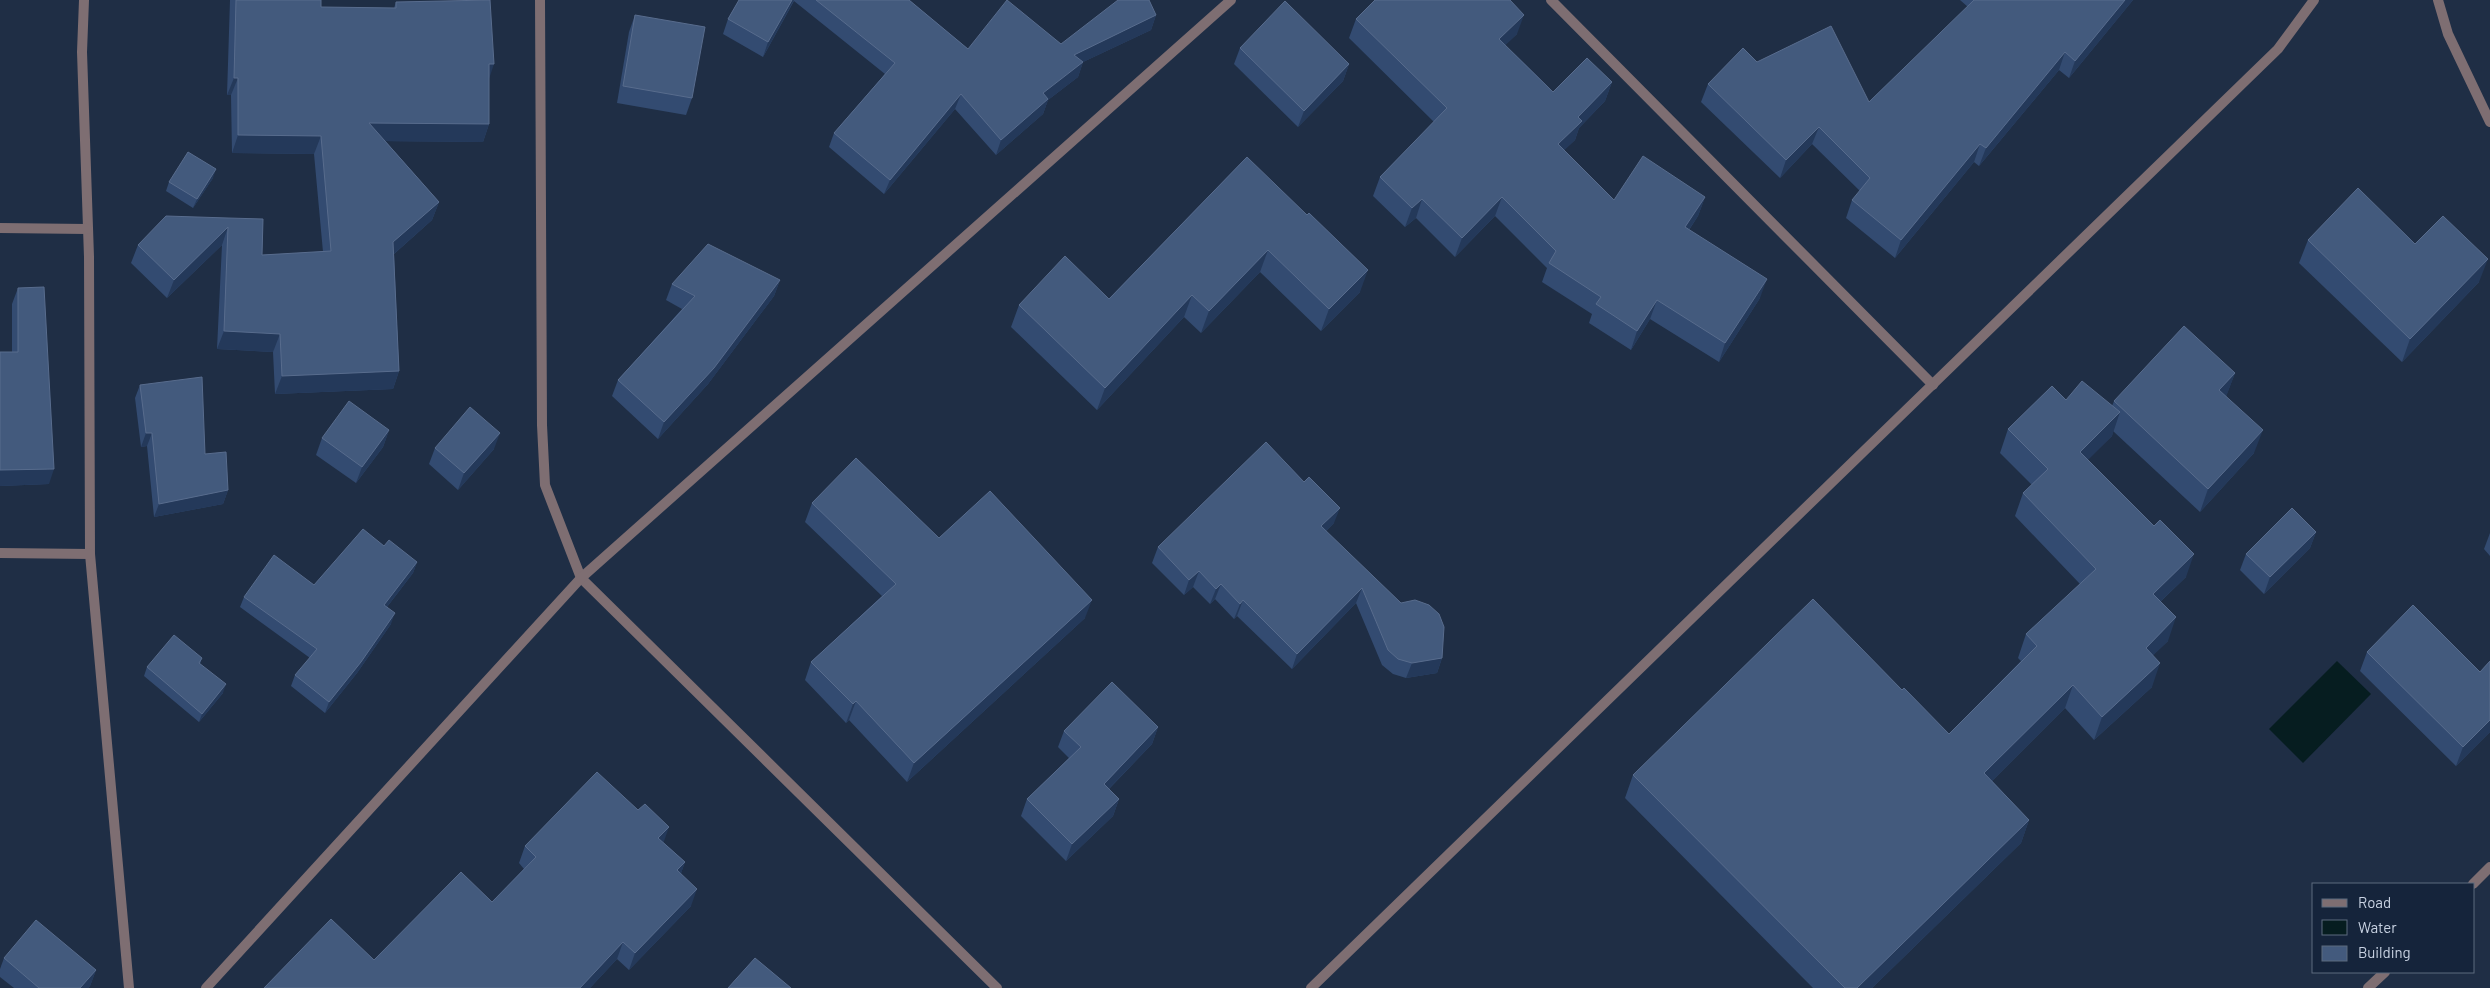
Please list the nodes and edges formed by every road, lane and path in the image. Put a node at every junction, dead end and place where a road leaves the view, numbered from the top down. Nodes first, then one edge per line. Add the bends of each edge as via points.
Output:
1 (84, 0) edge
2 (540, 0) edge
3 (1231, 0) edge
4 (1551, 0) edge
5 (2314, 0) edge
6 (2438, 0) edge
7 (2490, 122) edge
8 (0, 228) edge
9 (88, 229) junction
10 (1933, 385) junction
11 (0, 553) edge
12 (90, 554) junction
13 (581, 578) junction
14 (2490, 868) edge
15 (2474, 883) edge
16 (2384, 973) edge
17 (129, 988) edge
18 (206, 988) edge
19 (997, 988) edge
20 (1311, 988) edge
21 (2368, 988) edge

1 - 9 street via 82,52
2 - 13 street via 545,485
3 - 13 street
4 - 10 street
5 - 10 street via 2278,48
6 - 7 street via 2448,34
8 - 9 street
9 - 12 street
10 - 20 street
11 - 12 street
12 - 17 street
13 - 18 street
13 - 19 street
14 - 15 street
16 - 21 street

